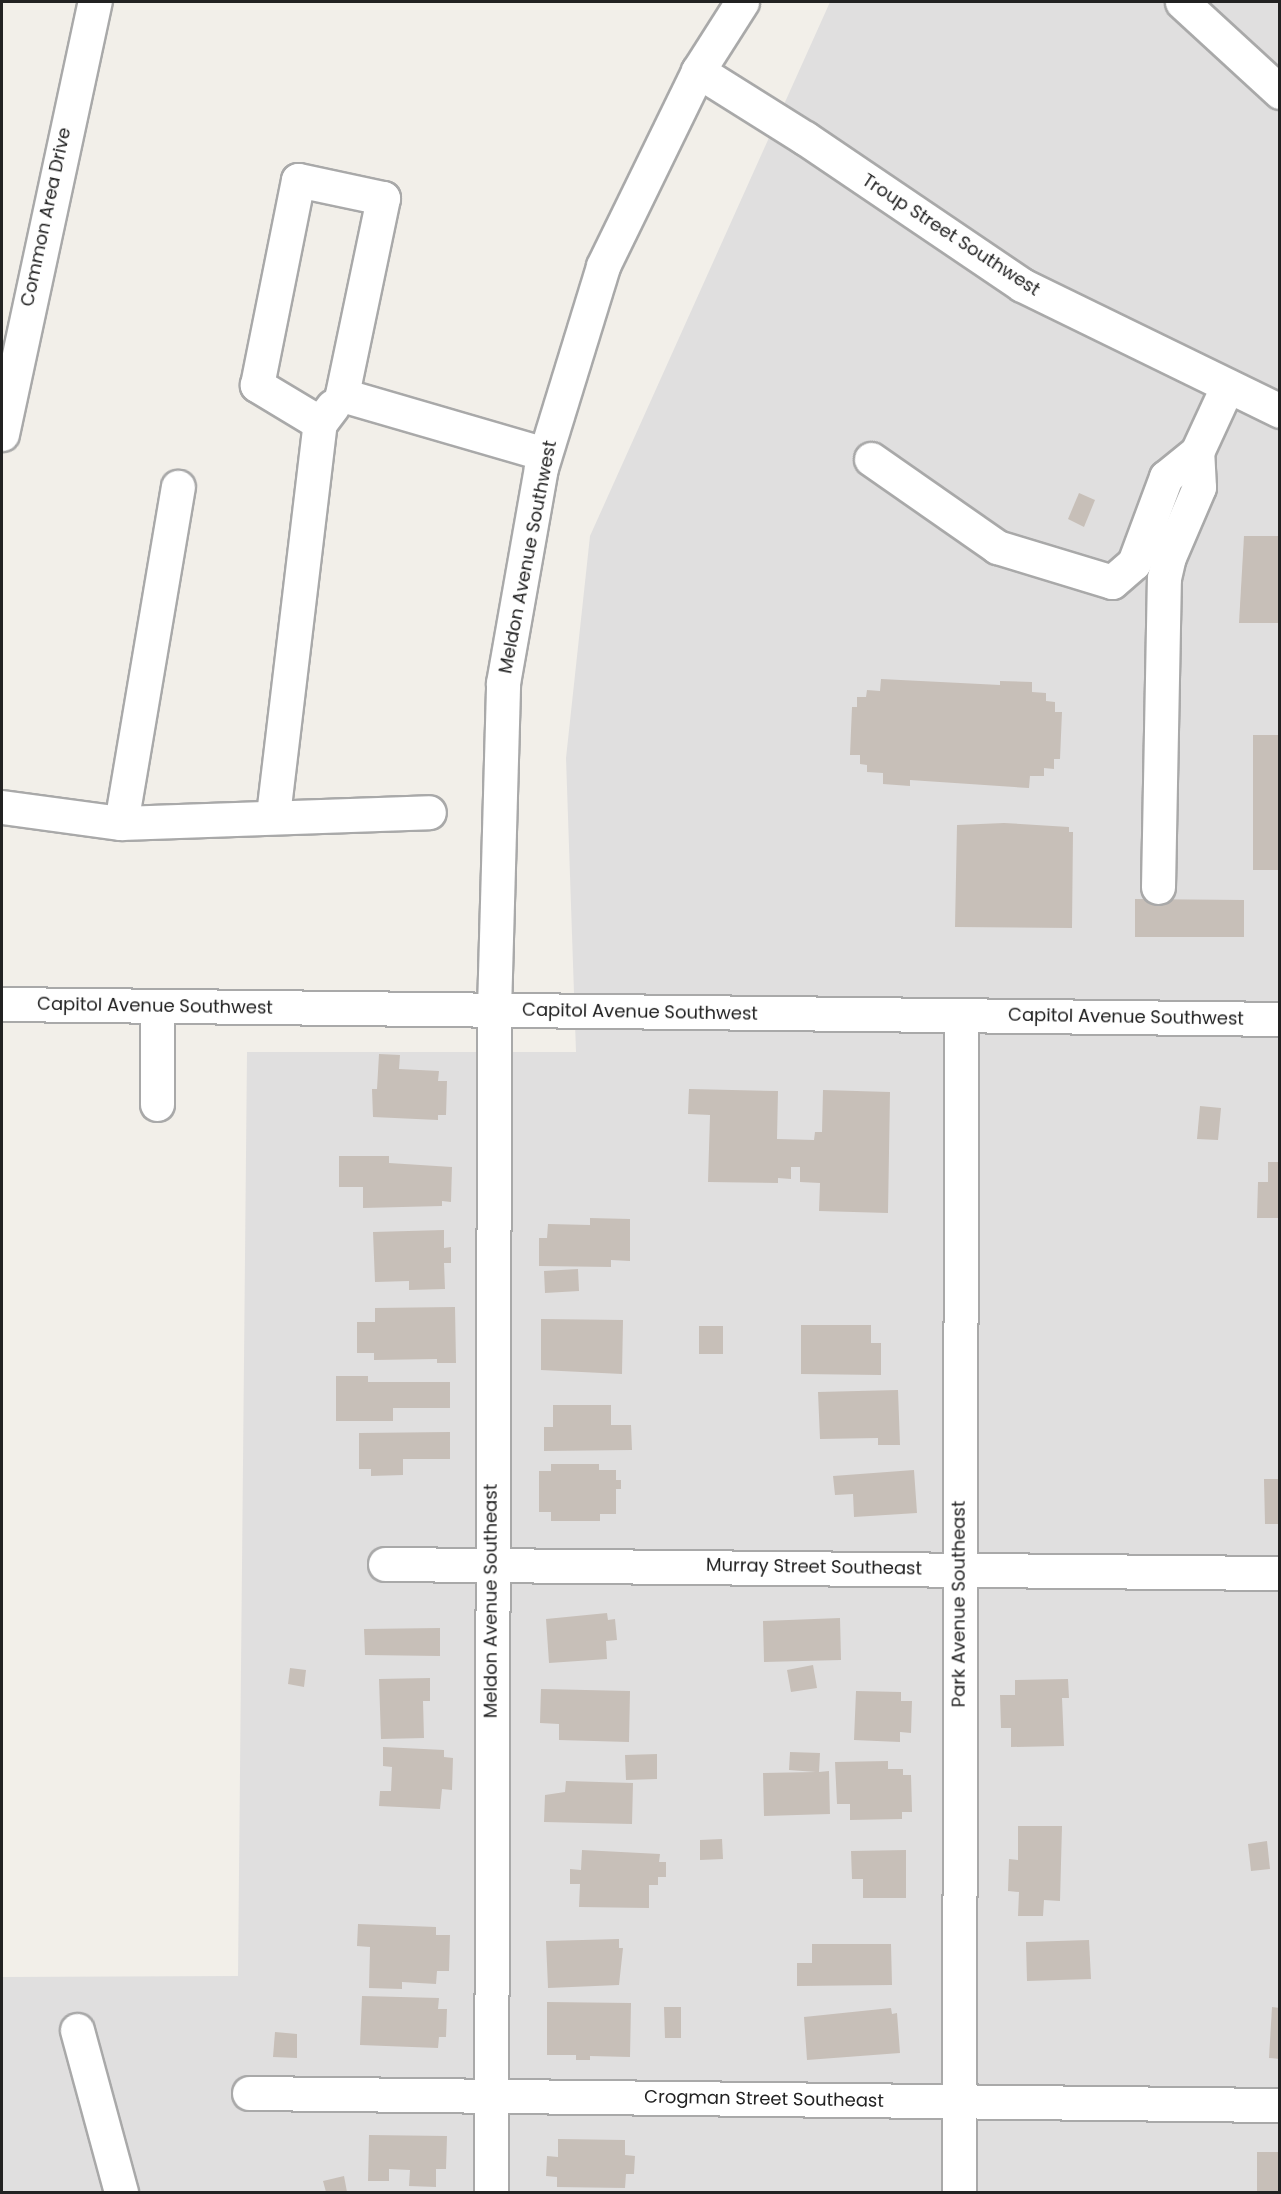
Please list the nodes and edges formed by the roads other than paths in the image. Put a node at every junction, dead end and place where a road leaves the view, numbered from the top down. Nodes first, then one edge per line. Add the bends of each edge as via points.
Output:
1 (95, 2) edge
2 (742, 2) edge
3 (1182, 2) edge
4 (698, 71) junction
5 (1280, 92) edge
6 (1227, 387) junction
7 (342, 395) junction
8 (1280, 411) edge
9 (320, 423) junction
10 (2, 433) edge
11 (1197, 452) junction
12 (545, 454) junction
13 (871, 459) dead end
14 (177, 488) dead end
15 (1134, 563) junction
16 (1164, 578) junction
17 (2, 807) edge
18 (429, 812) dead end
19 (273, 815) junction
20 (121, 823) junction
21 (1158, 887) dead end
22 (2, 1004) edge
23 (157, 1006) junction
24 (494, 1010) junction
25 (961, 1015) junction
26 (1280, 1019) edge
27 (157, 1104) dead end
28 (491, 1563) junction
29 (385, 1564) dead end
30 (960, 1569) junction
31 (1280, 1573) edge
32 (77, 2030) dead end
33 (249, 2093) dead end
34 (490, 2096) junction
35 (958, 2102) junction
36 (1280, 2105) edge
37 (121, 2193) edge
38 (490, 2193) edge
39 (959, 2193) edge

1 - 10 street, Common Area Drive
2 - 4 street, Meldon Avenue Southwest
3 - 5 street
4 - 6 street, Troup Street Southwest via 805,138 1022,285
4 - 12 street, Meldon Avenue Southwest via 603,266
6 - 8 street, Troup Street Southwest
6 - 11 street
7 - 9 street
7 - 9 street via 383,198 298,180 257,385
7 - 12 street
9 - 19 street
11 - 15 street via 1166,477
11 - 16 street via 1199,487
12 - 24 street, Meldon Avenue Southwest via 503,683
13 - 15 street via 997,547 1112,582
14 - 20 street
15 - 16 street
16 - 21 street
17 - 20 street
18 - 19 street
19 - 20 street
22 - 23 street, Capitol Avenue Southwest
23 - 24 street, Capitol Avenue Southwest
23 - 27 street
24 - 25 street, Capitol Avenue Southwest
24 - 28 street, Meldon Avenue Southeast
25 - 26 street, Capitol Avenue Southwest
25 - 30 street, Park Avenue Southeast
28 - 29 street, Murray Street Southeast
28 - 30 street, Murray Street Southeast
28 - 34 street, Meldon Avenue Southeast
30 - 31 street, Murray Street Southeast
30 - 35 street, Park Avenue Southeast
32 - 37 street
33 - 34 street, Crogman Street Southeast
34 - 35 street, Crogman Street Southeast
34 - 38 street, Meldon Avenue Southeast
35 - 36 street, Crogman Street Southeast
35 - 39 street, Park Avenue Southeast

